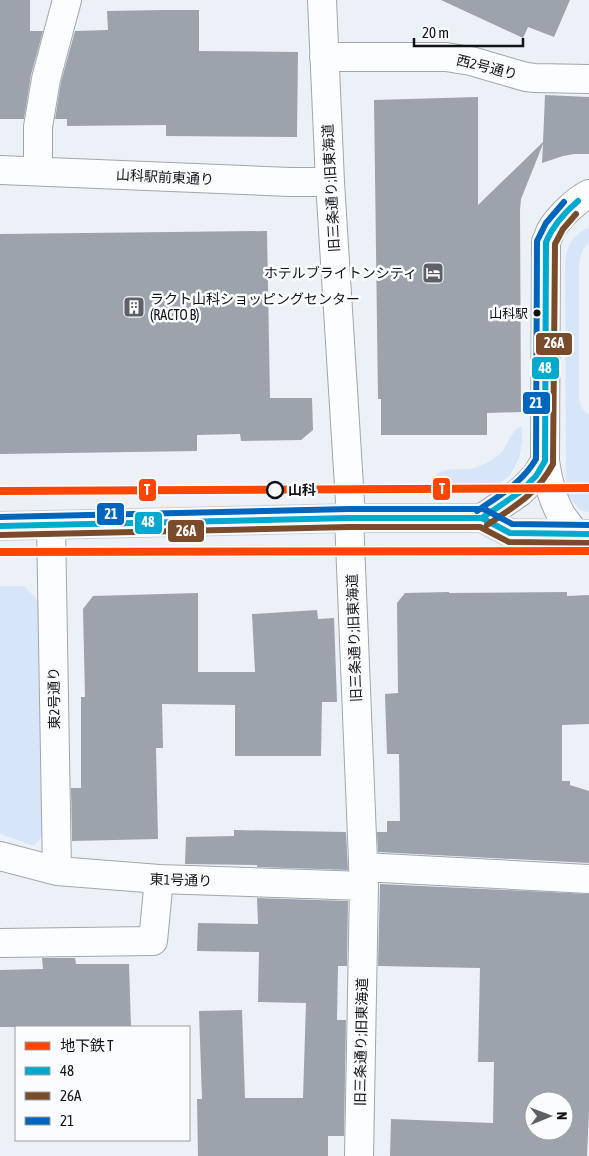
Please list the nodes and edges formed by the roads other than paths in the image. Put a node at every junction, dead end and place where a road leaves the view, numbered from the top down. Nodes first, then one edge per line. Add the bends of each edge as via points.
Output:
1 (67, 0) edge
2 (322, 0) edge
3 (324, 57) junction
4 (589, 79) edge
5 (0, 170) edge
6 (38, 171) junction
7 (330, 182) junction
8 (589, 194) edge
9 (544, 462) junction
10 (349, 518) junction
11 (482, 518) junction
12 (51, 525) junction
13 (0, 526) edge
14 (583, 534) edge
15 (0, 856) edge
16 (57, 871) junction
17 (363, 877) junction
18 (159, 879) junction
19 (589, 879) edge
20 (0, 943) edge
21 (359, 1156) edge

1 - 6 street via 46,78 38,127
2 - 3 street, 旧三条通り;旧東海道
3 - 4 street, 西2号通り via 446,57 526,77
3 - 7 street, 旧三条通り;旧東海道
5 - 6 street, 山科駅前東通り
6 - 7 street, 山科駅前東通り
7 - 10 street, 旧三条通り;旧東海道
8 - 9 street via 560,218 546,242
9 - 11 street via 520,492
9 - 14 street via 562,516
10 - 11 main road
10 - 12 main road
10 - 17 street, 旧三条通り;旧東海道
11 - 14 main road via 510,533
12 - 13 main road
12 - 16 street, 東2号通り
15 - 16 street, 東1号通り
16 - 18 street, 東1号通り
17 - 18 street, 東1号通り
17 - 19 street, 東1号通り
17 - 21 street, 旧三条通り;旧東海道
18 - 20 street via 153,941

